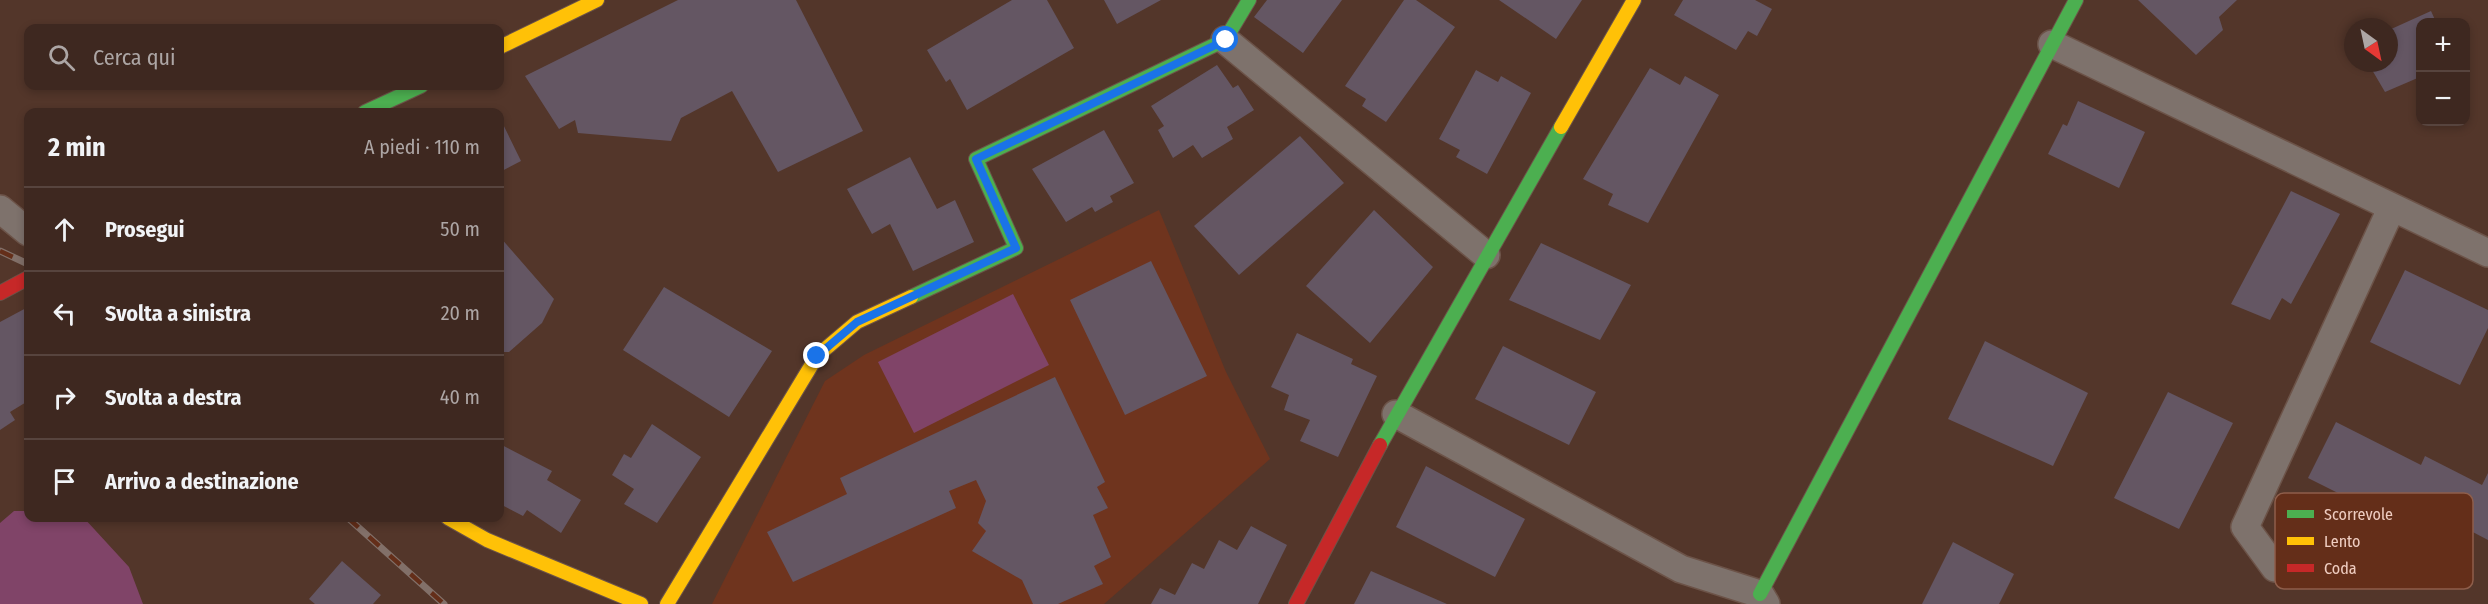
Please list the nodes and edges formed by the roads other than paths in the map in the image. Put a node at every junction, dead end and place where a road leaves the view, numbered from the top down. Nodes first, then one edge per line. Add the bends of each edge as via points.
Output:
1 (597, 0) edge
2 (1249, 0) edge
3 (1634, 0) edge
4 (2076, 0) edge
5 (1226, 40) junction
6 (2052, 44) junction
7 (504, 45) edge
8 (412, 90) edge
9 (374, 108) edge
10 (2392, 207) junction
11 (0, 209) edge
12 (24, 229) edge
13 (2488, 253) edge
14 (1486, 255) junction
15 (24, 280) edge
16 (0, 293) edge
17 (1396, 414) junction
18 (455, 522) edge
19 (2275, 568) dead end
20 (1763, 599) edge
21 (641, 604) edge
22 (667, 604) edge
23 (1296, 604) edge

1 - 7 street
2 - 5 street
3 - 14 street
4 - 6 street
5 - 14 street
5 - 22 street via 976,159 1016,248 857,322 817,356
6 - 10 street
6 - 20 street
8 - 9 street
10 - 13 street
10 - 19 street via 2245,527
11 - 12 street
14 - 17 street
15 - 16 street
17 - 20 street via 1681,569
17 - 23 street
18 - 21 street via 487,540

